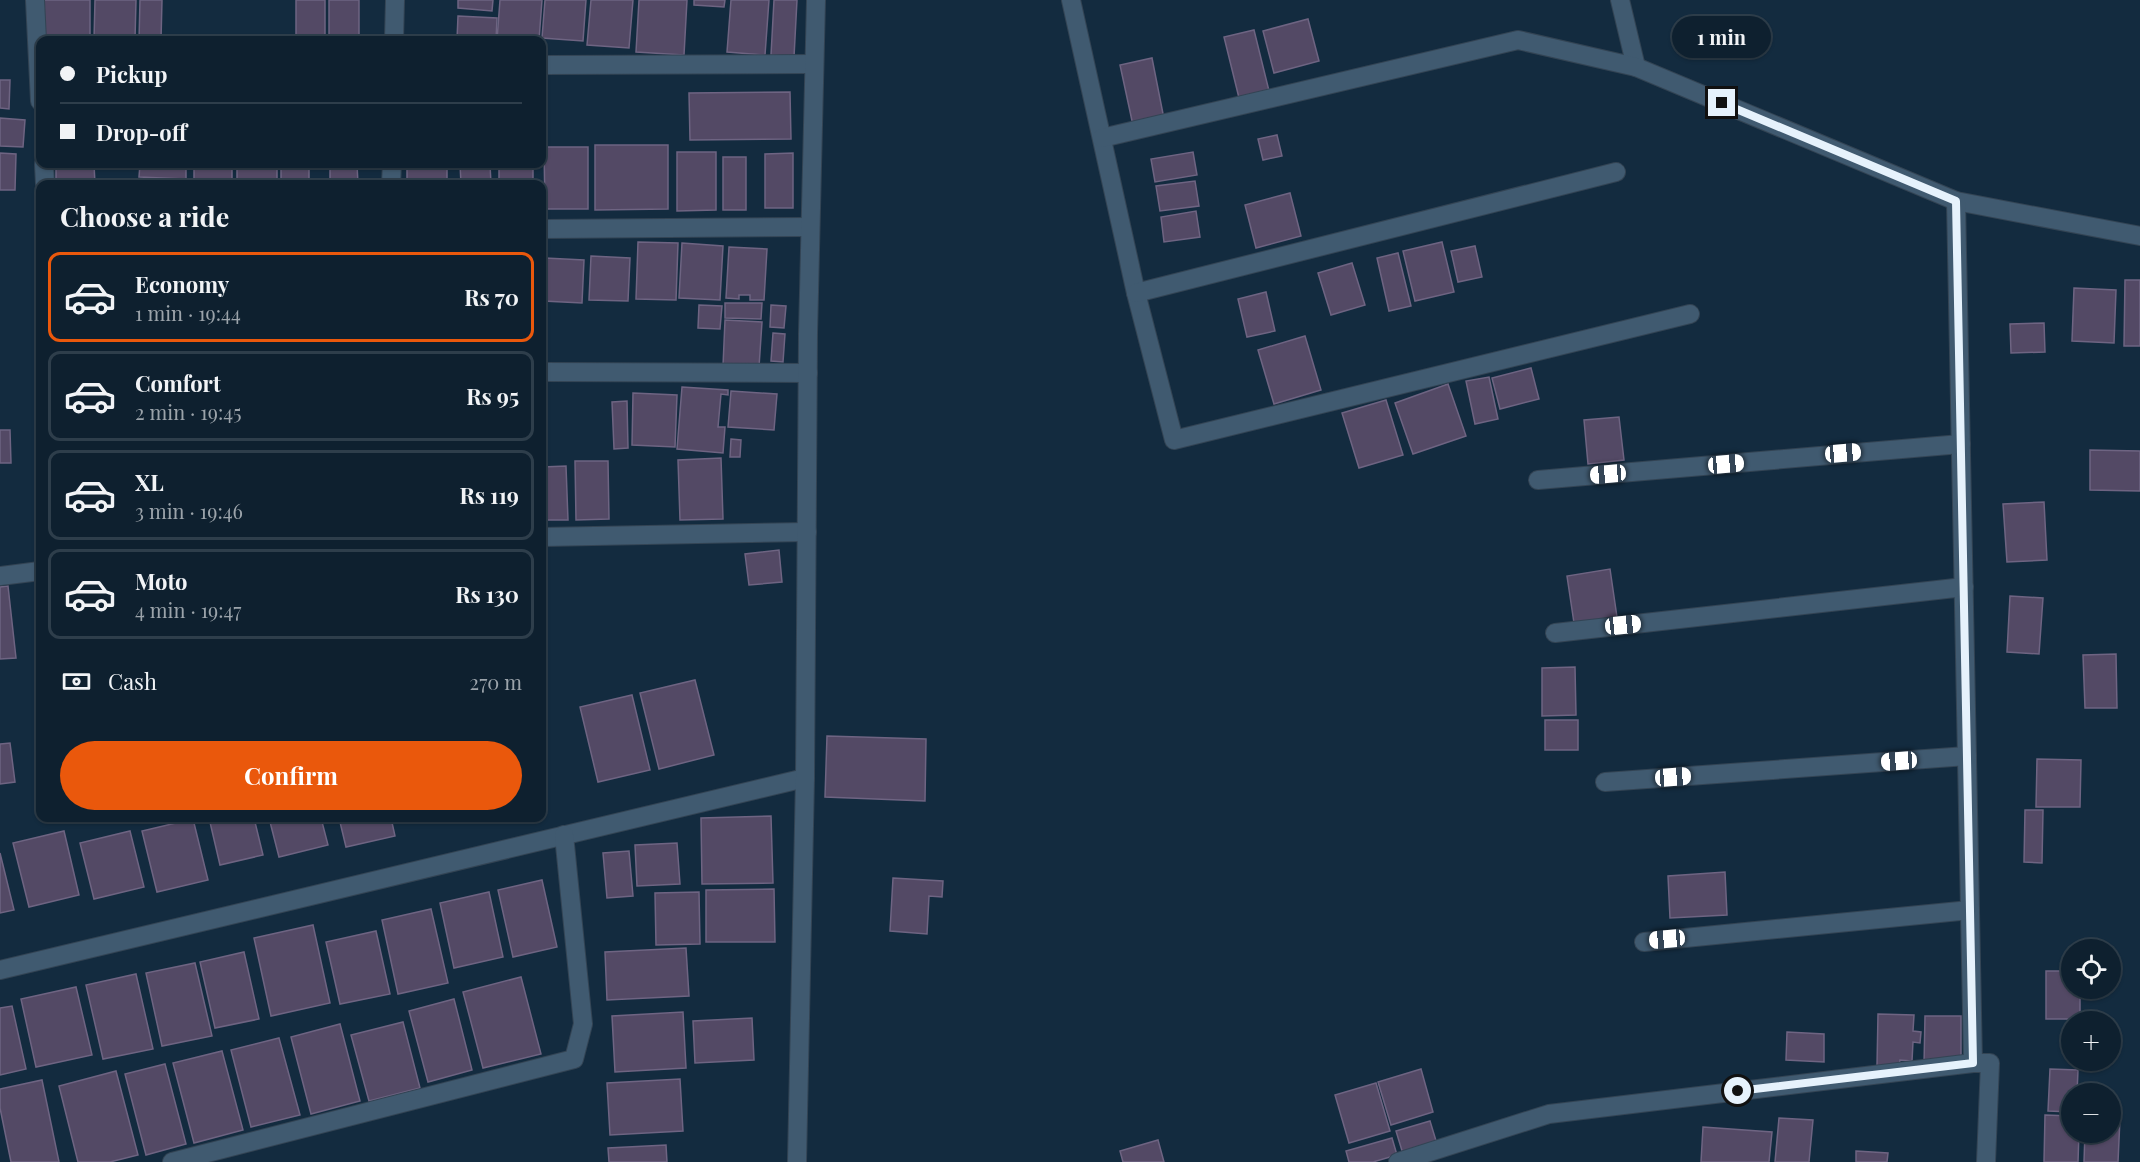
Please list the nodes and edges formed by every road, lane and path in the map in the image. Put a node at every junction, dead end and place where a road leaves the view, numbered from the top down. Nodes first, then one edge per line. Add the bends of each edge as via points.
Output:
1 (35, 0) edge
2 (395, 0) edge
3 (816, 0) edge
4 (1071, 0) edge
5 (1620, 0) edge
6 (38, 36) edge
7 (394, 36) edge
8 (814, 64) junction
9 (546, 65) edge
10 (1636, 67) junction
11 (1102, 138) junction
12 (1616, 172) dead end
13 (1956, 201) junction
14 (810, 227) junction
15 (546, 229) edge
16 (2140, 236) edge
17 (1136, 293) junction
18 (1690, 314) dead end
19 (546, 372) edge
20 (808, 373) junction
21 (1961, 444) junction
22 (1538, 480) dead end
23 (807, 532) junction
24 (546, 537) edge
25 (36, 572) edge
26 (0, 576) edge
27 (1964, 587) junction
28 (1555, 633) dead end
29 (1967, 756) junction
30 (805, 778) junction
31 (1605, 782) dead end
32 (564, 835) junction
33 (1970, 910) junction
34 (1644, 942) dead end
35 (0, 970) edge
36 (1973, 1063) junction
37 (172, 1162) edge
38 (797, 1162) edge
39 (1398, 1162) edge
40 (1986, 1162) edge

1 - 6 street
2 - 7 street
3 - 8 street
4 - 11 street
5 - 10 street
8 - 9 street
8 - 14 street
10 - 11 street via 1518,40
10 - 13 street
11 - 17 street
12 - 17 street
13 - 16 street
13 - 21 street
14 - 15 street
14 - 20 street
17 - 18 street via 1174,440
19 - 20 street
20 - 23 street
21 - 22 street
21 - 27 street
23 - 24 street
23 - 30 street
25 - 26 street
27 - 28 street
27 - 29 street
29 - 31 street
29 - 33 street
30 - 32 street
30 - 38 street
32 - 35 street
32 - 37 street via 583,1023 574,1059
33 - 34 street
33 - 36 street
36 - 39 street via 1549,1114
36 - 40 street via 1990,1063

